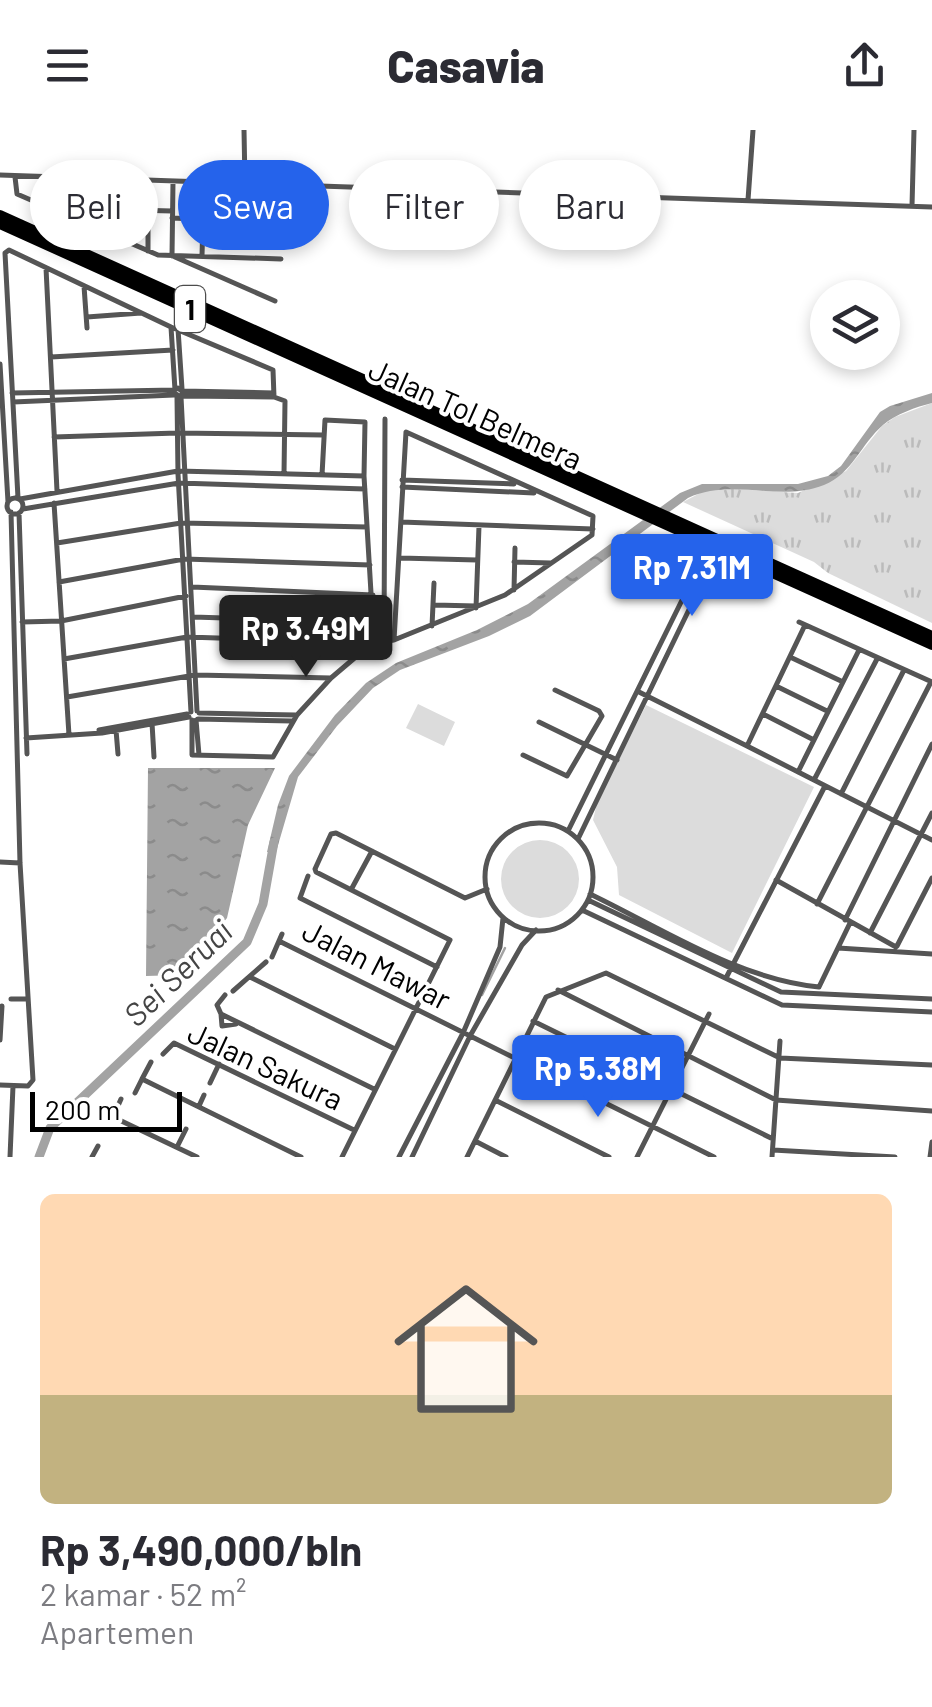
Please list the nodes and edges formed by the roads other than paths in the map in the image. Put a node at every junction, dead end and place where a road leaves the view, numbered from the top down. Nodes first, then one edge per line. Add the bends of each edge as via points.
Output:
1 (244, 130) edge
2 (754, 130) edge
3 (914, 130) edge
4 (245, 160) edge
5 (0, 175) edge
6 (15, 177) junction
7 (173, 182) junction
8 (178, 182) edge
9 (329, 187) edge
10 (30, 200) edge
11 (748, 200) junction
12 (912, 206) junction
13 (932, 207) edge
14 (158, 213) edge
15 (0, 215) edge
16 (172, 215) junction
17 (178, 216) edge
18 (0, 224) edge
19 (202, 250) edge
20 (148, 251) edge
21 (172, 256) junction
22 (202, 256) junction
23 (281, 259) dead end
24 (46, 268) junction
25 (84, 286) junction
26 (275, 301) dead end
27 (144, 313) junction
28 (87, 317) junction
29 (87, 328) dead end
30 (174, 328) junction
31 (172, 350) junction
32 (51, 356) junction
33 (0, 364) edge
34 (12, 393) junction
35 (179, 394) junction
36 (52, 396) junction
37 (274, 396) junction
38 (1, 400) edge
39 (12, 402) junction
40 (385, 419) dead end
41 (181, 433) junction
42 (323, 435) junction
43 (285, 436) junction
44 (54, 437) junction
45 (477, 464) junction
46 (284, 474) junction
47 (322, 475) junction
48 (187, 476) junction
49 (364, 476) junction
50 (178, 477) junction
51 (402, 483) junction
52 (477, 483) junction
53 (519, 484) junction
54 (365, 489) junction
55 (57, 492) junction
56 (542, 493) junction
57 (19, 499) junction
58 (5, 504) edge
59 (54, 504) junction
60 (644, 510) junction
61 (16, 512) junction
62 (0, 514) edge
63 (669, 521) junction
64 (400, 522) junction
65 (185, 523) junction
66 (479, 525) junction
67 (367, 527) junction
68 (593, 529) junction
69 (57, 544) junction
70 (515, 548) dead end
71 (399, 558) junction
72 (187, 560) junction
73 (477, 560) junction
74 (514, 562) junction
75 (554, 563) junction
76 (370, 565) junction
77 (59, 582) junction
78 (434, 583) dead end
79 (192, 587) junction
80 (514, 590) junction
81 (373, 595) junction
82 (189, 596) junction
83 (433, 604) junction
84 (476, 607) junction
85 (193, 617) junction
86 (22, 622) junction
87 (61, 622) junction
88 (374, 623) junction
89 (432, 626) junction
90 (932, 636) edge
91 (190, 637) junction
92 (664, 638) junction
93 (394, 640) junction
94 (673, 641) junction
95 (384, 642) junction
96 (374, 643) junction
97 (932, 645) edge
98 (859, 650) junction
99 (790, 657) junction
100 (878, 658) junction
101 (64, 659) junction
102 (904, 670) junction
103 (13, 671) junction
104 (0, 672) edge
105 (193, 676) junction
106 (332, 678) junction
107 (843, 682) junction
108 (931, 682) edge
109 (776, 686) junction
110 (555, 690) dead end
111 (639, 692) junction
112 (67, 697) junction
113 (648, 698) junction
114 (828, 711) junction
115 (763, 714) junction
116 (194, 716) junction
117 (294, 718) junction
118 (152, 722) junction
119 (539, 722) dead end
120 (116, 729) junction
121 (69, 735) junction
122 (26, 738) junction
123 (814, 740) junction
124 (932, 744) edge
125 (586, 746) junction
126 (747, 746) junction
127 (27, 754) dead end
128 (118, 754) dead end
129 (523, 754) dead end
130 (607, 756) junction
131 (154, 758) dead end
132 (617, 760) junction
133 (798, 772) junction
134 (814, 780) junction
135 (825, 786) junction
136 (841, 794) junction
137 (867, 807) junction
138 (932, 813) edge
139 (894, 820) junction
140 (568, 832) junction
141 (922, 834) junction
142 (578, 839) junction
143 (932, 840) edge
144 (372, 851) junction
145 (0, 862) edge
146 (20, 863) junction
147 (308, 876) dead end
148 (932, 878) edge
149 (776, 880) junction
150 (352, 888) junction
151 (487, 889) junction
152 (589, 897) junction
153 (818, 904) junction
154 (609, 907) junction
155 (582, 910) junction
156 (504, 917) junction
157 (602, 920) junction
158 (847, 921) junction
159 (536, 930) junction
160 (870, 933) junction
161 (838, 948) junction
162 (895, 949) junction
163 (931, 952) edge
164 (437, 967) junction
165 (732, 967) junction
166 (250, 977) junction
167 (726, 978) junction
168 (234, 990) dead end
169 (558, 990) junction
170 (817, 991) junction
171 (225, 995) dead end
172 (12, 999) dead end
173 (28, 999) junction
174 (932, 999) edge
175 (2, 1006) edge
176 (415, 1008) junction
177 (932, 1012) edge
178 (709, 1014) dead end
179 (533, 1021) junction
180 (705, 1023) junction
181 (462, 1032) junction
182 (470, 1036) junction
183 (0, 1040) edge
184 (780, 1041) dead end
185 (394, 1049) junction
186 (163, 1054) dead end
187 (689, 1056) junction
188 (515, 1058) junction
189 (780, 1058) junction
190 (151, 1062) dead end
191 (219, 1064) junction
192 (932, 1064) edge
193 (142, 1079) junction
194 (210, 1083) dead end
195 (0, 1085) edge
196 (13, 1086) junction
197 (374, 1089) junction
198 (672, 1089) junction
199 (424, 1090) dead end
200 (135, 1093) dead end
201 (432, 1093) junction
202 (204, 1095) dead end
203 (122, 1099) dead end
204 (495, 1100) junction
205 (776, 1100) junction
206 (199, 1106) junction
207 (932, 1111) edge
208 (186, 1128) dead end
209 (652, 1128) junction
210 (354, 1131) junction
211 (774, 1139) junction
212 (474, 1141) junction
213 (932, 1142) edge
214 (98, 1146) dead end
215 (395, 1146) dead end
216 (177, 1147) junction
217 (403, 1149) junction
218 (773, 1154) edge
219 (10, 1157) edge
220 (92, 1157) edge
221 (198, 1157) edge
222 (301, 1157) edge
223 (342, 1157) edge
224 (399, 1157) edge
225 (412, 1157) edge
226 (467, 1157) edge
227 (506, 1157) edge
228 (609, 1157) edge
229 (638, 1157) edge
230 (714, 1157) edge
231 (895, 1157) edge
232 (930, 1157) edge

1 - 4 street
2 - 11 street
3 - 12 street
5 - 6 street
6 - 7 street
6 - 10 street via 17,194
7 - 8 street
7 - 16 street
9 - 11 street
11 - 12 street
12 - 13 street
14 - 16 street
15 - 60 highway, Jalan Tol Belmera / 1
16 - 17 street
16 - 21 street
18 - 60 highway, Jalan Tol Belmera / 1 via 379,398
19 - 22 street
20 - 21 street
21 - 22 street
21 - 26 street
22 - 23 street
24 - 25 street
24 - 32 street
24 - 34 street via 6,251
25 - 27 street
25 - 28 street
27 - 28 street
27 - 30 street
28 - 29 street
30 - 31 street
30 - 35 street
30 - 37 street via 273,370
31 - 32 street
31 - 35 street
32 - 36 street
33 - 38 street
34 - 36 street
34 - 39 street
35 - 36 street
35 - 37 street
35 - 41 street
36 - 39 street
36 - 44 street
37 - 43 street via 285,401
38 - 58 street
39 - 57 street
40 - 95 street
41 - 43 street
41 - 44 street
41 - 48 street
41 - 50 street
42 - 43 street
42 - 47 street
42 - 49 street via 327,419 365,422
43 - 46 street
44 - 55 street
45 - 51 street via 406,432
45 - 52 street
45 - 53 street
46 - 47 street
46 - 48 street
47 - 49 street
48 - 50 street
48 - 50 street
48 - 54 street
48 - 65 street
49 - 54 street
50 - 55 street
50 - 59 street
50 - 65 street
51 - 52 street
51 - 56 street
51 - 64 street
52 - 53 street
53 - 56 street
54 - 67 street
55 - 57 street
56 - 68 street via 592,514
57 - 58 street
57 - 61 street
58 - 61 street
59 - 61 street
59 - 69 street
60 - 63 highway, Jalan Tol Belmera / 1
61 - 62 street
61 - 86 street
61 - 103 street
63 - 90 highway, Jalan Tol Belmera / 1
63 - 97 highway, Jalan Tol Belmera / 1
64 - 66 street
64 - 71 street
65 - 67 street
65 - 69 street
65 - 72 street
66 - 68 street
66 - 73 street
67 - 76 street
68 - 75 street
69 - 77 street
70 - 74 street
71 - 73 street
71 - 93 street
72 - 76 street
72 - 77 street
72 - 79 street
72 - 82 street
73 - 84 street
74 - 75 street
74 - 80 street
75 - 80 street
76 - 81 street
77 - 87 street
78 - 83 street
79 - 81 street
79 - 82 street
80 - 84 street
81 - 88 street
82 - 85 street
82 - 87 street
82 - 91 street
83 - 84 street
83 - 89 street
84 - 89 street
85 - 88 street
85 - 91 street
86 - 87 street
86 - 122 street
87 - 101 street
88 - 96 street
89 - 93 street
91 - 96 street
91 - 101 street
91 - 105 street
92 - 94 street
92 - 94 street via 698,580
92 - 111 street
93 - 95 street
94 - 113 street
95 - 96 street
96 - 106 street
98 - 99 street via 802,624
98 - 100 street
98 - 107 street
99 - 107 street
99 - 109 street
100 - 102 street
100 - 134 street
101 - 112 street
102 - 108 street
102 - 136 street
103 - 104 street
103 - 146 street
105 - 106 street
105 - 112 street
105 - 116 street
106 - 117 street
107 - 114 street
108 - 137 street
109 - 114 street
109 - 115 street
110 - 125 street via 600,713
111 - 113 street
111 - 130 street
112 - 121 street
113 - 126 street
113 - 132 street
114 - 123 street
115 - 123 street
115 - 126 street
116 - 117 street
116 - 117 street via 191,754 272,758
116 - 118 street
118 - 120 street
118 - 131 street
119 - 125 street
120 - 121 street
120 - 128 street
121 - 122 street
122 - 127 street
123 - 133 street
124 - 139 street
125 - 129 street via 567,776
125 - 130 street
126 - 133 street
130 - 132 street
130 - 140 street
132 - 142 street
133 - 134 street
134 - 135 street
135 - 136 street
135 - 149 street
136 - 137 street
137 - 139 street
137 - 153 street
138 - 141 street
139 - 141 street
139 - 158 street
140 - 142 street
140 - 151 street via 543,823 511,831 490,854
141 - 143 street
141 - 160 street
142 - 152 street via 592,865
144 - 150 street
144 - 150 street via 331,834 314,870
144 - 151 street via 465,898
145 - 146 street
146 - 173 street
147 - 164 street via 300,898
148 - 162 street
149 - 153 street
149 - 165 street
150 - 164 street via 450,939
151 - 156 street
152 - 154 street
152 - 155 street
153 - 158 street
154 - 157 street
154 - 165 street
155 - 157 street
155 - 159 street via 561,926
156 - 159 street
156 - 181 street via 500,947
157 - 167 street
158 - 160 street
158 - 161 street
159 - 182 street
160 - 162 street
161 - 162 street
161 - 170 street
162 - 163 street
164 - 176 street
165 - 167 street
165 - 170 street
166 - 168 street
166 - 176 street, Jalan Mawar via 280,937
166 - 185 street
167 - 177 street via 782,1005
169 - 179 street
169 - 180 street via 610,974
169 - 187 street
170 - 174 street
171 - 197 street via 217,1005 220,1014
172 - 173 street
173 - 196 street via 31,1084
175 - 183 street
176 - 181 street, Jalan Mawar
176 - 185 street
178 - 180 street
179 - 188 street
179 - 198 street
180 - 187 street
180 - 189 street
181 - 182 street, Jalan Mawar
181 - 201 street
182 - 188 street, Jalan Mawar
182 - 225 street
184 - 189 street
185 - 197 street
186 - 191 street, Jalan Sakura via 172,1042
187 - 198 street
187 - 205 street
188 - 204 street
188 - 209 street, Jalan Mawar
189 - 192 street
189 - 205 street
190 - 193 street
191 - 194 street
191 - 210 street, Jalan Sakura
193 - 200 street
193 - 206 street
195 - 196 street
196 - 219 street
197 - 210 street
198 - 209 street
198 - 211 street
199 - 201 street
201 - 217 street
202 - 206 street
203 - 216 street via 113,1117
204 - 212 street
204 - 228 street
205 - 207 street
205 - 211 street
206 - 222 street
208 - 216 street
209 - 229 street
209 - 230 street, Jalan Mawar
210 - 223 street
211 - 218 street
212 - 226 street
212 - 227 street
213 - 232 street
214 - 220 street
215 - 217 street
216 - 221 street
217 - 224 street
218 - 231 street

